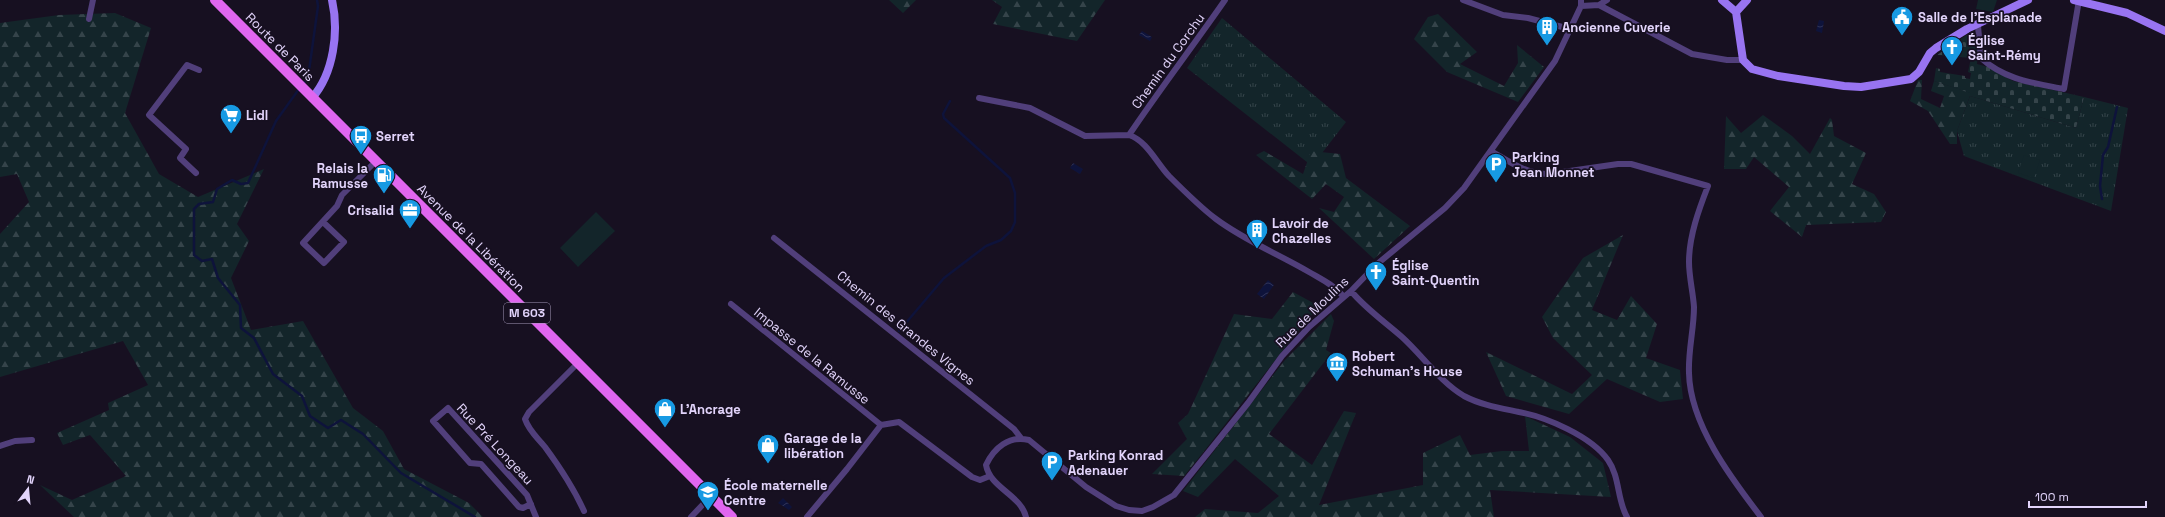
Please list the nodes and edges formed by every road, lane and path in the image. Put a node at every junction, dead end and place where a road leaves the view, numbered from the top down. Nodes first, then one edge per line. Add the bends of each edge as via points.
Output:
1 (93, 0) edge
2 (215, 0) edge
3 (332, 0) edge
4 (1225, 0) edge
5 (1462, 0) edge
6 (1607, 0) edge
7 (1722, 0) edge
8 (1747, 0) edge
9 (2028, 0) edge
10 (2078, 0) edge
11 (1581, 3) edge
12 (1599, 5) junction
13 (1736, 12) junction
14 (89, 19) dead end
15 (1978, 26) junction
16 (1570, 29) junction
17 (2165, 31) edge
18 (1743, 60) junction
19 (199, 70) dead end
20 (311, 97) junction
21 (979, 98) dead end
22 (1129, 135) junction
23 (1491, 151) junction
24 (376, 161) junction
25 (196, 173) dead end
26 (323, 222) junction
27 (774, 238) dead end
28 (1351, 291) junction
29 (1343, 296) junction
30 (731, 304) dead end
31 (578, 363) junction
32 (881, 425) junction
33 (1021, 438) junction
34 (32, 440) dead end
35 (0, 446) edge
36 (990, 476) junction
37 (711, 496) junction
38 (531, 504) junction
39 (584, 511) dead end
40 (536, 517) edge
41 (691, 517) edge
42 (732, 517) edge
43 (807, 517) edge
44 (1026, 517) edge
45 (1627, 517) edge
46 (1761, 517) edge

1 - 14 street
2 - 20 main road, Route de Paris / M 603
3 - 20 street via 336,38 326,74 320,88
4 - 22 street, Chemin du Corchu via 1163,83
5 - 16 street via 1503,15 1528,18
6 - 12 street
7 - 13 street
8 - 13 street
9 - 15 street
10 - 15 street via 2064,89 2013,79 1989,65 1981,58
10 - 17 street via 2127,13
11 - 12 street
11 - 16 street, Rue de Moulins
12 - 18 street via 1692,54
13 - 18 street
15 - 18 street via 1967,29 1936,48 1911,79 1869,86 1844,86 1778,76 1752,69
16 - 23 street, Rue de Moulins via 1555,61
19 - 25 street via 187,64 149,115 186,149 180,158
20 - 24 main road, Avenue de la Libération / M 603
21 - 22 street via 1030,108 1085,136
22 - 29 street via 1145,146 1168,175 1214,218 1332,285
23 - 28 street, Rue de Moulins via 1464,188 1445,208 1381,260
23 - 46 street via 1524,170 1539,174 1630,164 1708,186 1698,214 1690,255 1694,305 1690,392 1706,434 1728,473
24 - 26 street via 342,195 337,206
24 - 31 main road, Avenue de la Libération / M 603
26 - 26 street via 303,243 324,263 344,242
27 - 33 street, Chemin des Grandes Vignes via 1014,429
28 - 29 street, Rue de Moulins
28 - 45 street via 1403,338 1454,390 1488,406 1548,421 1568,430 1601,452 1613,470
29 - 33 street, Rue de Moulins via 1282,356 1248,403 1171,498 1153,507 1142,511 1116,506 1080,482 1029,440
30 - 32 street, Impasse de la Ramusse
31 - 37 main road, Avenue de la Libération / M 603
31 - 39 street via 525,419
32 - 36 street via 899,422 972,477 980,480
32 - 43 street
33 - 36 street via 998,447 990,456 986,465
34 - 35 street via 15,441
36 - 44 street via 1022,507
37 - 41 street
37 - 42 main road, Avenue de la Libération / M 603
38 - 38 street, Rue Pré Longeau via 527,495 448,408 433,421 470,463 481,464 519,507
38 - 40 street, Rue Pré Longeau

